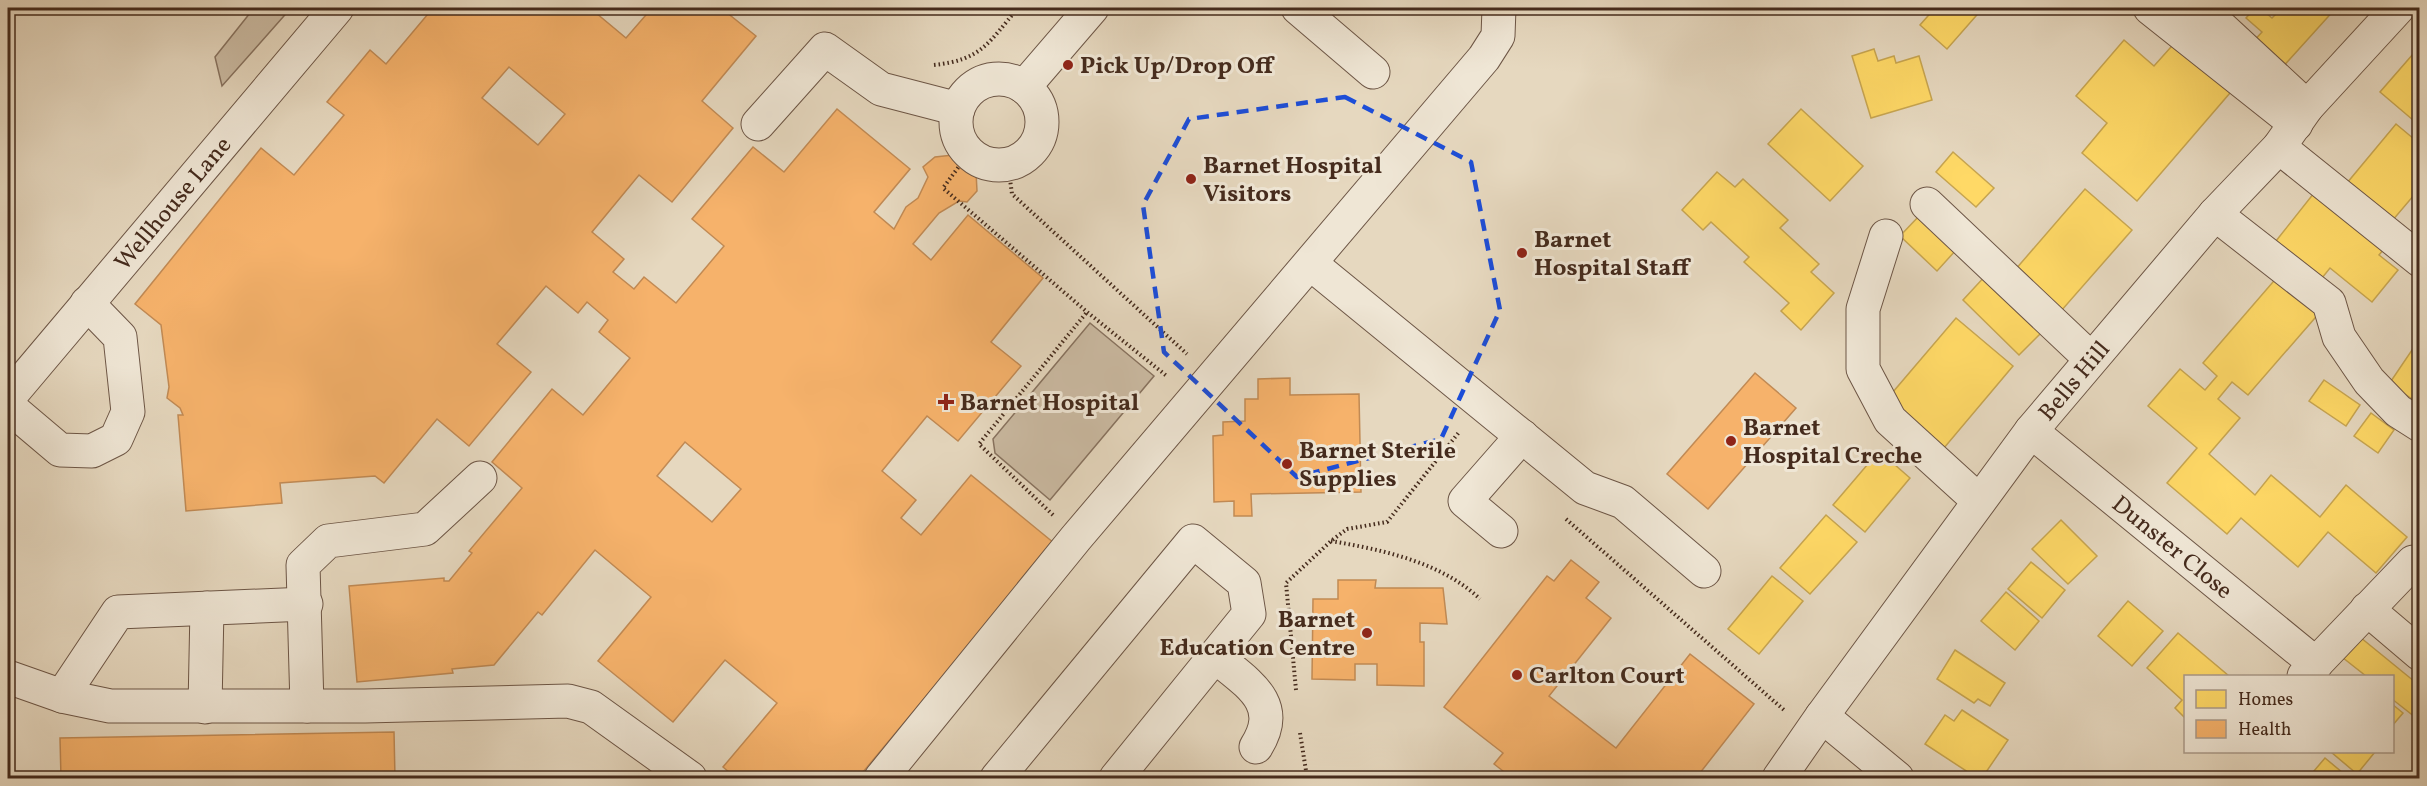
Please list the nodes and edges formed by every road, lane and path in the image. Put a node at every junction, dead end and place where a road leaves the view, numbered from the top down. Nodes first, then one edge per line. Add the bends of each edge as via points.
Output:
1 (338, 8) edge
2 (1018, 8) edge
3 (1092, 8) edge
4 (1298, 8) edge
5 (1499, 8) edge
6 (2150, 8) edge
7 (2200, 8) edge
8 (2398, 8) edge
9 (1373, 72) dead end
10 (1024, 87) junction
11 (908, 95) junction
12 (958, 109) junction
13 (759, 124) dead end
14 (2294, 126) junction
15 (969, 153) junction
16 (1008, 165) junction
17 (1927, 204) dead end
18 (2215, 214) junction
19 (1886, 236) dead end
20 (2420, 260) edge
21 (1311, 264) junction
22 (87, 303) junction
23 (1087, 312) junction
24 (2091, 359) junction
25 (1147, 360) dead end
26 (1213, 378) junction
27 (8, 398) edge
28 (1482, 403) junction
29 (8, 406) edge
30 (2420, 425) edge
31 (2031, 431) junction
32 (1522, 436) junction
33 (480, 478) dead end
34 (1979, 501) junction
35 (1564, 517) dead end
36 (1501, 531) dead end
37 (1077, 538) junction
38 (1331, 541) junction
39 (2413, 562) dead end
40 (1704, 572) dead end
41 (1480, 599) dead end
42 (306, 603) junction
43 (207, 608) junction
44 (2367, 609) junction
45 (2420, 654) edge
46 (1216, 657) junction
47 (2310, 670) edge
48 (8, 678) edge
49 (62, 696) junction
50 (1297, 697) dead end
51 (307, 706) junction
52 (205, 707) junction
53 (1816, 724) junction
54 (1300, 732) dead end
55 (1256, 747) dead end
56 (690, 778) edge
57 (881, 778) edge
58 (997, 778) edge
59 (1116, 778) edge
60 (1364, 778) edge
61 (1779, 778) edge
62 (1897, 778) edge

1 - 22 street, Wellhouse Lane
2 - 11 path via 985,47 959,63 914,68
3 - 10 street
4 - 9 street
5 - 21 street via 1498,36 1484,58
6 - 14 street
7 - 14 street
8 - 14 street, Bells Hill
10 - 12 street via 1005,80 986,82 964,97
10 - 16 street via 1040,110 1040,138 1032,150
11 - 12 street
11 - 13 street via 881,89 825,49
12 - 15 street via 957,132
14 - 18 street, Bells Hill
14 - 20 street
15 - 16 street via 987,163
15 - 23 path via 943,189
16 - 26 path via 1012,194
17 - 24 street
18 - 24 street, Bells Hill
18 - 30 street via 2329,303 2339,337 2369,381 2398,411
19 - 34 street via 1863,309 1863,369 1890,420
21 - 26 street
21 - 28 street
22 - 27 street, Wellhouse Lane
22 - 29 street via 120,337 128,412 116,439 92,451 60,450
23 - 25 path
23 - 37 path via 979,444
24 - 31 street, Bells Hill
26 - 37 street
28 - 32 street
28 - 38 path via 1387,522 1347,530
31 - 34 street, Bells Hill
31 - 47 street, Dunster Close
32 - 36 street via 1465,501
32 - 40 street via 1585,488 1623,502
33 - 42 street via 425,530 328,541 303,565
34 - 53 street, Bells Hill
35 - 53 path
37 - 57 street
38 - 41 path via 1413,560 1463,583
38 - 50 path via 1286,583
39 - 44 street
42 - 43 street
42 - 51 street
43 - 49 street via 118,612
43 - 52 street
44 - 45 street
44 - 47 street
46 - 55 street via 1258,693 1267,716 1264,734
46 - 58 street via 1250,614 1244,583 1193,541
46 - 59 street
48 - 49 street
49 - 52 street via 110,706
51 - 52 street
51 - 56 street via 568,701 591,707
53 - 61 street, Bells Hill
53 - 62 street
54 - 60 path via 1307,777

